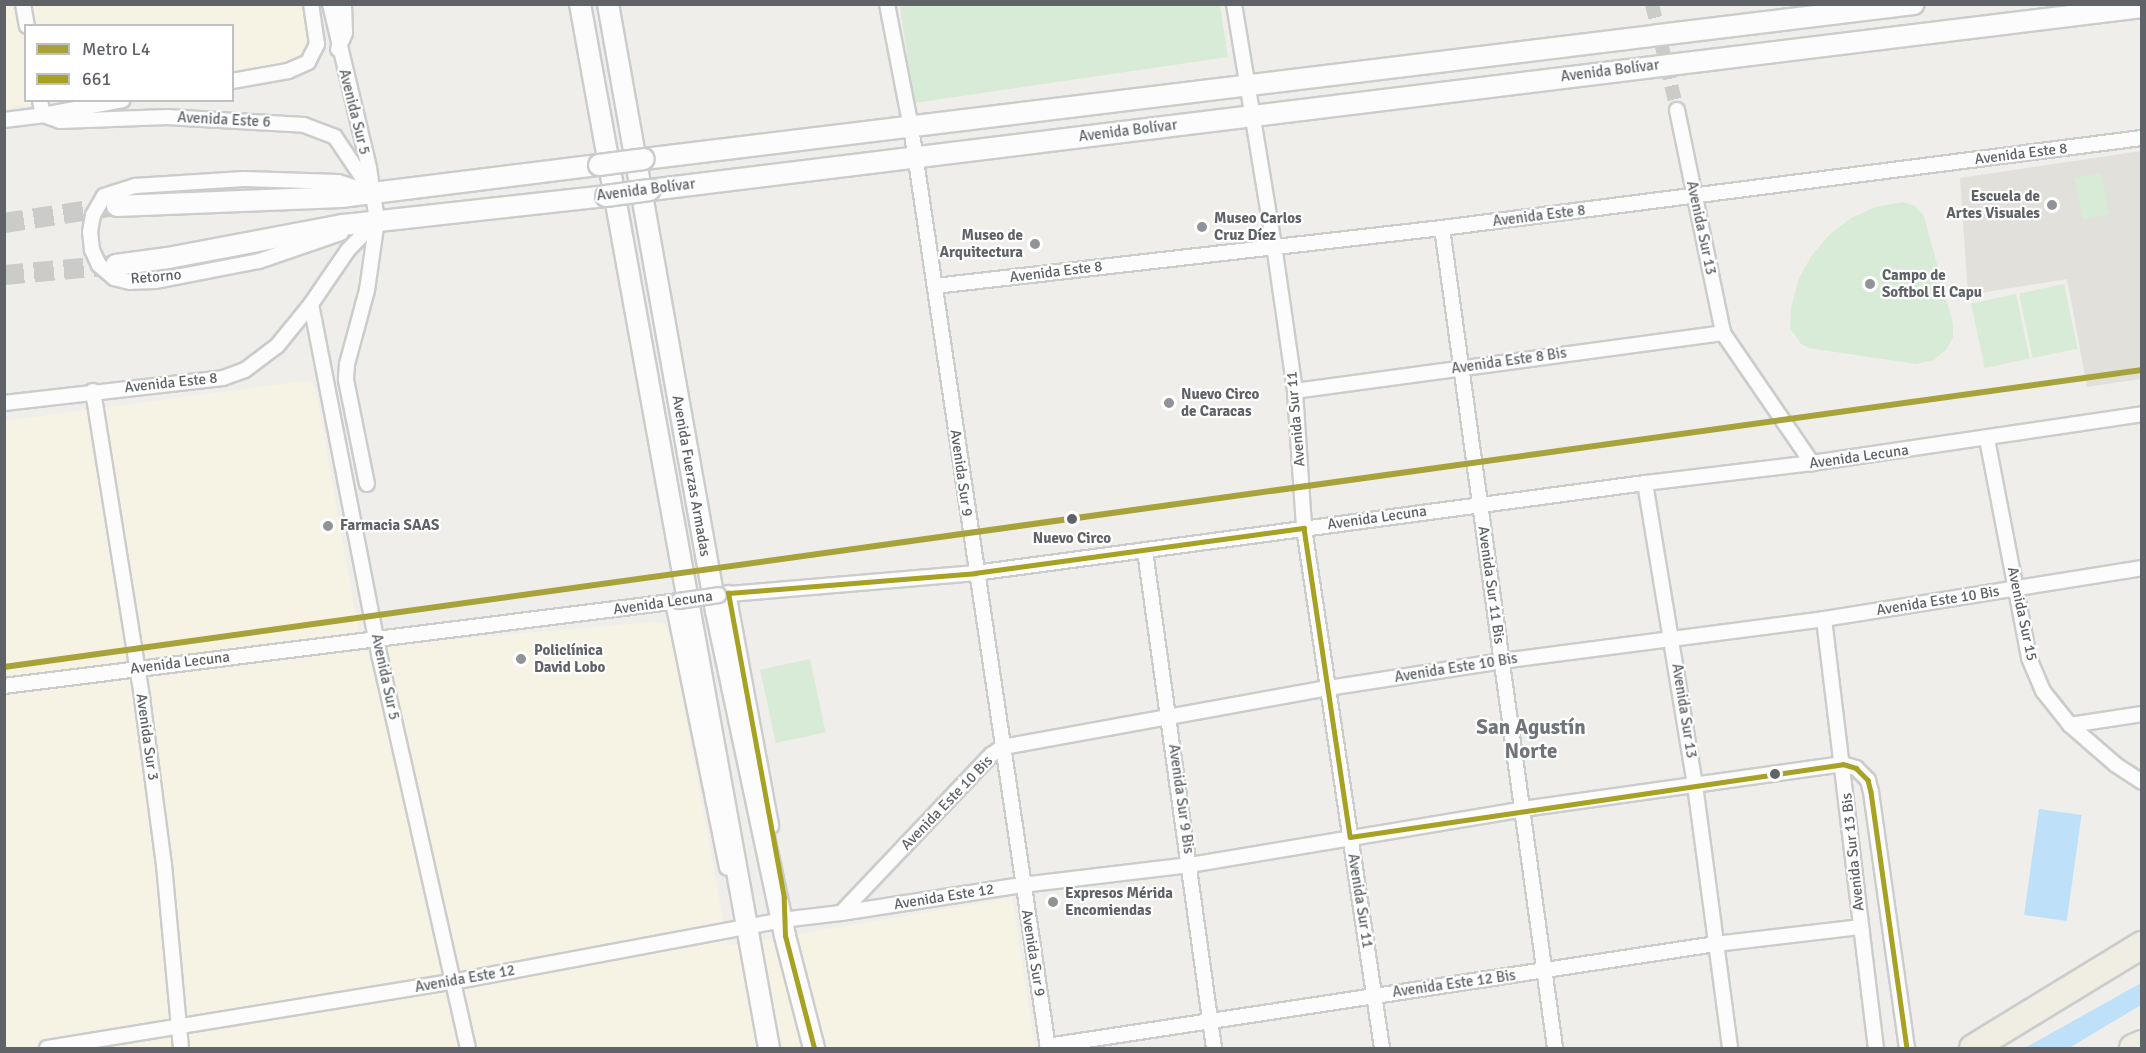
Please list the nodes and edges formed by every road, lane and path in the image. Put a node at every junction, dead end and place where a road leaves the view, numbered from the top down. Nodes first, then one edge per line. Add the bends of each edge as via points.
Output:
1 (23, 4) edge
2 (311, 4) edge
3 (330, 4) edge
4 (344, 4) edge
5 (608, 4) edge
6 (887, 4) edge
7 (1234, 4) edge
8 (1914, 4) edge
9 (2142, 7) edge
10 (580, 8) edge
11 (27, 24) edge
12 (338, 49) junction
13 (234, 81) edge
14 (1247, 86) junction
15 (40, 102) edge
16 (112, 102) edge
17 (1677, 110) tunnel mouth
18 (43, 115) junction
19 (1252, 116) junction
20 (4, 120) edge
21 (911, 127) junction
22 (2142, 138) edge
23 (915, 157) junction
24 (373, 193) junction
25 (1695, 196) junction
26 (117, 206) tunnel mouth
27 (376, 220) junction
28 (1442, 228) junction
29 (1275, 246) junction
30 (116, 265) tunnel mouth
31 (935, 286) junction
32 (311, 304) junction
33 (1723, 333) junction
34 (1461, 367) junction
35 (1295, 391) junction
36 (93, 392) junction
37 (4, 403) edge
38 (2142, 414) edge
39 (1987, 439) junction
40 (1812, 463) junction
41 (1645, 483) junction
42 (367, 484) dead end
43 (1480, 505) junction
44 (1304, 528) junction
45 (1145, 551) junction
46 (2142, 568) edge
47 (975, 573) junction
48 (2016, 588) junction
49 (724, 594) junction
50 (676, 602) junction
51 (1824, 619) junction
52 (1673, 639) junction
53 (377, 640) junction
54 (1502, 661) junction
55 (137, 669) junction
56 (4, 686) edge
57 (1328, 688) junction
58 (2142, 714) edge
59 (1169, 715) junction
60 (2070, 725) junction
61 (1003, 747) junction
62 (1843, 764) junction
63 (2142, 782) edge
64 (1695, 785) junction
65 (1522, 809) junction
66 (1350, 837) junction
67 (1190, 865) junction
68 (1023, 885) junction
69 (841, 914) junction
70 (782, 920) junction
71 (1861, 927) junction
72 (746, 928) junction
73 (1716, 944) junction
74 (2140, 946) edge
75 (1545, 972) junction
76 (452, 982) junction
77 (1374, 995) junction
78 (1210, 1020) junction
79 (178, 1027) junction
80 (2142, 1044) edge
81 (1048, 1047) edge
82 (47, 1048) edge
83 (181, 1048) edge
84 (468, 1048) edge
85 (770, 1048) edge
86 (814, 1048) edge
87 (1214, 1048) edge
88 (1382, 1048) edge
89 (1556, 1048) edge
90 (1730, 1048) edge
91 (1876, 1048) edge
92 (1907, 1048) edge
93 (1973, 1048) edge
94 (2133, 1048) edge

1 - 11 street
2 - 13 street via 317,44 308,62
3 - 12 street, Avenida Sur 5
4 - 12 street via 345,33
5 - 70 main road, Avenida Fuerzas Armadas via 716,611
6 - 21 street, Avenida Sur 9
7 - 14 street, Avenida Sur 11
8 - 14 main road, Avenida Bolívar
9 - 19 main road, Avenida Bolívar
10 - 72 main road, Avenida Fuerzas Armadas
12 - 24 street, Avenida Sur 5
14 - 19 street, Avenida Sur 11
14 - 21 main road, Avenida Bolívar
15 - 18 street
16 - 18 street, Avenida Este 6
17 - 25 street, Avenida Sur 13
18 - 20 street, Avenida Este 6
18 - 24 street, Avenida Este 6 via 60,121 167,117 304,125 335,137
19 - 23 main road, Avenida Bolívar
19 - 29 street, Avenida Sur 11
21 - 23 street, Avenida Sur 9
21 - 24 main road, Avenida Bolívar, bridge
22 - 25 street, Avenida Este 8
23 - 27 main road, Avenida Bolívar, bridge
23 - 31 street, Avenida Sur 9
24 - 26 main road, Avenida Bolívar
24 - 27 street, Avenida Sur 5
24 - 27 street, Retorno via 338,182 244,179 135,186 104,196 93,215 90,232 99,265 114,278 130,282 259,261
25 - 28 street, Avenida Este 8
25 - 33 street, Avenida Sur 13
27 - 30 main road, Avenida Bolívar
27 - 32 street, Avenida Este 8 via 348,250
27 - 42 street, Avenida Sur 5 via 367,290 346,372
28 - 29 street, Avenida Este 8
28 - 34 street, Avenida Sur 11 Bis
29 - 31 street, Avenida Este 8
29 - 35 street, Avenida Sur 11
31 - 47 street, Avenida Sur 9
32 - 36 street, Avenida Este 8 via 277,346 245,370 223,378
32 - 53 street, Avenida Sur 5
33 - 34 street, Avenida Este 8 Bis
33 - 40 street, Avenida Sur 13
34 - 35 street, Avenida Este 8 Bis
34 - 43 street, Avenida Sur 11 Bis
35 - 44 street, Avenida Sur 11
36 - 37 street, Avenida Este 8
36 - 55 street, Avenida Sur 3
38 - 39 street, Avenida Lecuna
39 - 40 street, Avenida Lecuna
39 - 48 street, Avenida Sur 15
40 - 41 street, Avenida Lecuna
41 - 43 street, Avenida Lecuna
41 - 52 street, Avenida Sur 13
43 - 44 street, Avenida Lecuna
43 - 54 street, Avenida Sur 11 Bis
44 - 45 street, Avenida Lecuna
44 - 57 street, Avenida Sur 11
45 - 47 street, Avenida Lecuna
45 - 59 street, Avenida Sur 9 Bis
46 - 48 street, Avenida Este 10 Bis
47 - 49 street, Avenida Lecuna
47 - 61 street, Avenida Sur 9
48 - 51 street, Avenida Este 10 Bis
48 - 60 street, Avenida Sur 15 via 2029,658 2043,691
49 - 50 street, Avenida Lecuna, bridge
49 - 70 street via 784,898
50 - 53 street, Avenida Lecuna
50 - 72 street via 732,894
51 - 52 street, Avenida Este 10 Bis
51 - 62 street, Avenida Sur 13 Bis
52 - 54 street, Avenida Este 10 Bis
52 - 64 street, Avenida Sur 13
53 - 55 street, Avenida Lecuna
53 - 76 street, Avenida Sur 5
54 - 57 street, Avenida Este 10 Bis
54 - 65 street, Avenida Sur 11 Bis
55 - 56 street, Avenida Lecuna
55 - 79 street, Avenida Sur 3 via 164,865
57 - 59 street, Avenida Este 10 Bis
57 - 66 street, Avenida Sur 11
58 - 60 street
59 - 61 street, Avenida Este 10 Bis
59 - 67 street, Avenida Sur 9 Bis
60 - 63 street, Avenida Sur 15
61 - 68 street, Avenida Sur 9
61 - 69 street, Avenida Este 10 Bis via 991,755
62 - 64 street, Avenida Este 12
62 - 71 street, Avenida Sur 13 Bis
62 - 92 street via 1856,768 1868,780
64 - 65 street, Avenida Este 12
64 - 73 street, Avenida Sur 13
65 - 66 street, Avenida Este 12
65 - 75 street, Avenida Sur 11 Bis
66 - 67 street, Avenida Este 12
66 - 77 street, Avenida Sur 11
67 - 68 street, Avenida Este 12
67 - 78 street, Avenida Sur 9 Bis
68 - 69 street, Avenida Este 12
68 - 81 street, Avenida Sur 9
69 - 70 street, Avenida Este 12
70 - 72 street, Avenida Este 12
70 - 86 main road, Avenida Fuerzas Armadas
71 - 73 street, Avenida Este 12 Bis
71 - 91 street, Avenida Sur 13 Bis
72 - 76 street, Avenida Este 12
72 - 85 main road, Avenida Fuerzas Armadas
73 - 75 street, Avenida Este 12 Bis
73 - 90 street, Avenida Sur 13
74 - 93 highway
75 - 77 street, Avenida Este 12 Bis
75 - 89 street, Avenida Sur 11 Bis
76 - 79 street, Avenida Este 12
76 - 84 street, Avenida Sur 5
77 - 78 street, Avenida Este 12 Bis
77 - 88 street, Avenida Sur 11
78 - 81 street, Avenida Este 12 Bis
78 - 87 street, Avenida Sur 9 Bis
79 - 82 street, Avenida Este 12
79 - 83 street, Avenida Sur 3
80 - 94 highway

